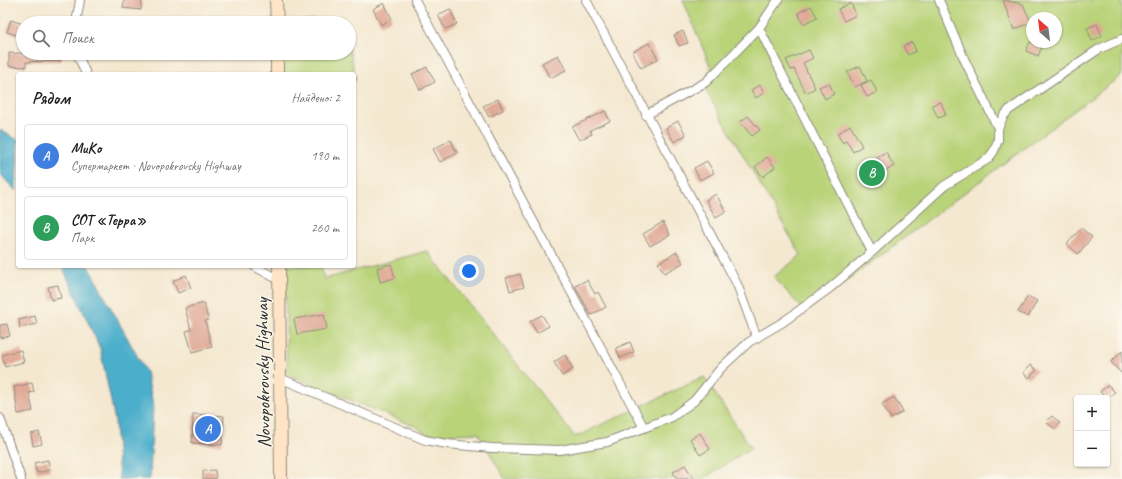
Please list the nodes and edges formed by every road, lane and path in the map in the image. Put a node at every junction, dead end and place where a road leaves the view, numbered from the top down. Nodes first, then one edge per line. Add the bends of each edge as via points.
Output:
1 (80, 0) edge
2 (276, 0) edge
3 (415, 0) edge
4 (586, 0) edge
5 (778, 0) edge
6 (939, 0) edge
7 (77, 16) edge
8 (277, 16) edge
9 (760, 28) junction
10 (1122, 39) edge
11 (80, 60) edge
12 (277, 60) edge
13 (85, 72) edge
14 (277, 72) edge
15 (646, 115) junction
16 (998, 128) junction
17 (872, 252) junction
18 (258, 268) edge
19 (279, 268) edge
20 (279, 280) junction
21 (757, 338) junction
22 (280, 378) junction
23 (0, 418) edge
24 (644, 428) junction
25 (21, 479) edge
26 (281, 479) edge

1 - 7 street
2 - 8 main road
3 - 24 street
4 - 15 street
5 - 9 street
6 - 16 street
9 - 15 street via 706,82
9 - 17 street
10 - 16 street via 1099,49 1016,105 1003,117
11 - 13 street
12 - 14 main road
15 - 21 street via 737,284
16 - 17 street via 998,140 988,159 944,186
17 - 21 street via 830,288
18 - 20 street
19 - 20 main road, Novopokrovsky Highway
20 - 22 main road, Novopokrovsky Highway
21 - 24 street via 749,342 721,368 694,401 672,416
22 - 24 street via 425,440 447,444 520,450 560,450 607,442
22 - 26 main road, Novopokrovsky Highway
23 - 25 street

